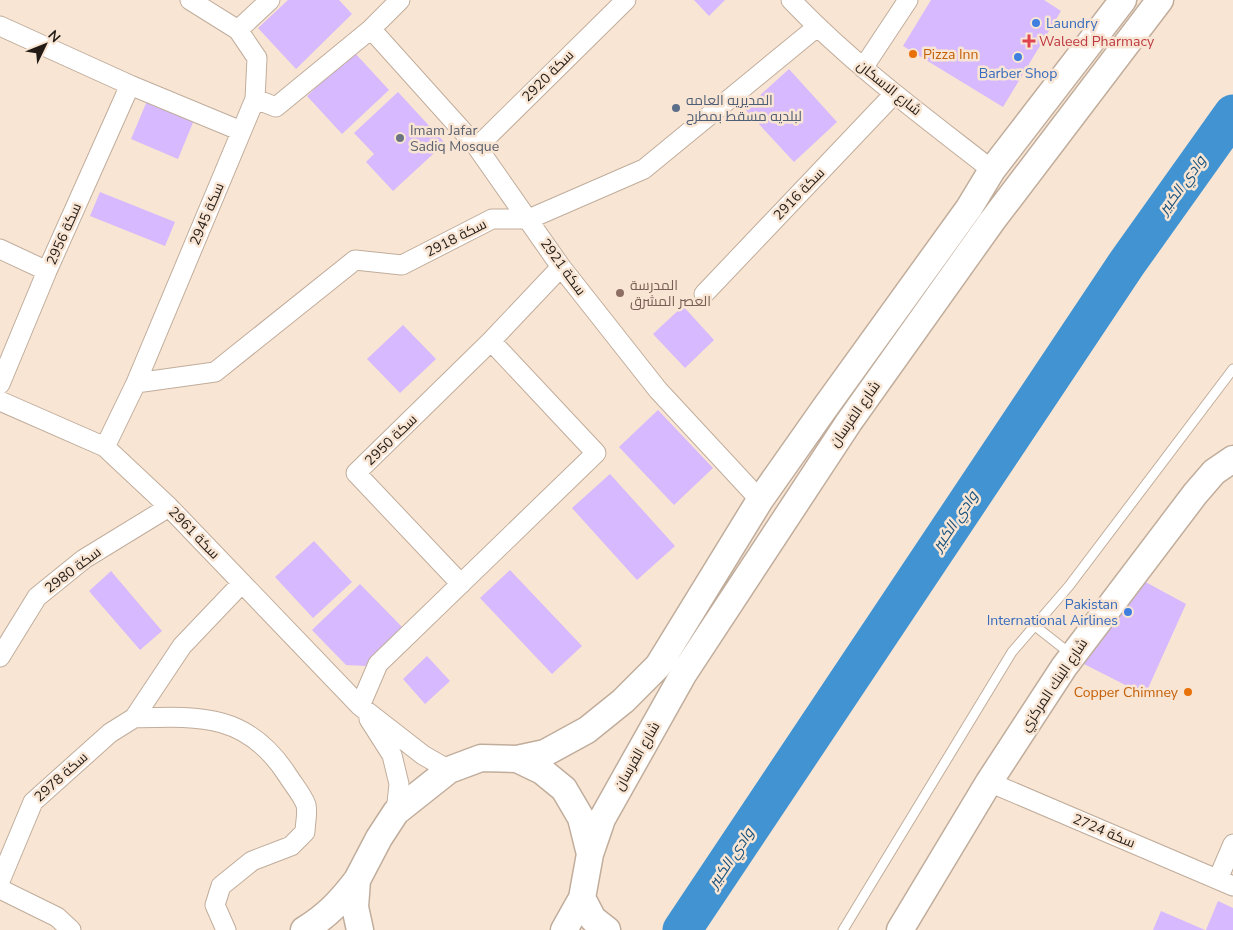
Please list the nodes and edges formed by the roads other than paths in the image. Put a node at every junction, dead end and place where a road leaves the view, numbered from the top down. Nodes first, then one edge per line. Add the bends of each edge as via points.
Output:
1 (190, 0) edge
2 (270, 0) edge
3 (400, 0) edge
4 (791, 0) edge
5 (908, 0) edge
6 (1122, 0) edge
7 (1160, 0) edge
8 (620, 2) edge
9 (0, 26) edge
10 (817, 27) junction
11 (371, 28) junction
12 (238, 30) junction
13 (863, 68) junction
14 (130, 85) junction
15 (894, 94) junction
16 (255, 99) junction
17 (242, 131) junction
18 (477, 147) junction
19 (992, 170) junction
20 (528, 219) junction
21 (0, 249) edge
22 (561, 267) junction
23 (47, 271) junction
24 (704, 294) dead end
25 (491, 341) junction
26 (1233, 369) edge
27 (136, 382) junction
28 (0, 384) edge
29 (0, 401) edge
30 (105, 448) junction
31 (1233, 459) edge
32 (760, 500) junction
33 (169, 507) junction
34 (242, 583) junction
35 (461, 584) junction
36 (1035, 626) junction
37 (0, 656) edge
38 (1072, 656) junction
39 (360, 706) junction
40 (134, 718) junction
41 (517, 759) junction
42 (449, 770) junction
43 (989, 782) junction
44 (396, 812) junction
45 (1233, 844) edge
46 (590, 854) junction
47 (357, 880) junction
48 (0, 881) edge
49 (1226, 882) edge
50 (0, 889) edge
51 (582, 898) junction
52 (71, 930) edge
53 (226, 930) edge
54 (304, 930) edge
55 (360, 930) edge
56 (564, 930) edge
57 (607, 930) edge
58 (843, 930) edge
59 (900, 930) edge

1 - 12 street, سكة 2945
2 - 12 street
3 - 11 street
4 - 10 street, شارع الاسكان
5 - 13 street
6 - 19 street, شارع الفرسان
7 - 46 street, شارع الفرسان via 992,221 849,422 684,673 602,819
8 - 18 street, سكة 2920
9 - 14 street
10 - 13 street, شارع الاسكان
10 - 20 street, سكة 2918 via 644,169
11 - 16 street via 276,107
11 - 18 street, سكة 2921
12 - 16 street, سكة 2945 via 257,58
13 - 15 street, شارع الاسكان
14 - 17 street
14 - 23 street, سكة 2956
15 - 19 street, شارع الاسكان
15 - 24 street, سكة 2916
16 - 17 street, سكة 2945
17 - 27 street, سكة 2945
18 - 20 street, سكة 2921
19 - 32 street, شارع الفرسان via 969,208
20 - 22 street, سكة 2921
20 - 27 street, سكة 2918 via 492,219 402,265 355,260 215,372
21 - 23 street
22 - 25 street, سكة 2950
22 - 32 street, سكة 2921 via 658,390
23 - 28 street, سكة 2956
25 - 35 street, سكة 2950 via 356,473
25 - 35 street via 596,454
26 - 36 lane via 1069,586
27 - 30 street, سكة 2945
29 - 30 street, سكة 2961
30 - 33 street, سكة 2961
31 - 38 street, شارع البنك المركزي via 1214,472 1195,494
32 - 41 street, شارع الفرسان via 658,666 623,701 587,730 544,753
33 - 34 street, سكة 2961
33 - 37 street, سكة 2980 via 84,559 37,598
34 - 39 street, سكة 2961
34 - 40 street, سكة 2978 via 182,646
35 - 39 street via 378,664
36 - 38 lane
36 - 58 lane via 1012,652
38 - 43 street, شارع البنك المركزي
39 - 42 street, سكة 2961 via 423,755
39 - 44 street, سكة 2961 via 392,754 399,784
40 - 48 street, سكة 2978 via 110,733 33,802
40 - 53 street, سكة 2978 via 185,716 226,724 250,734 280,763 306,805 305,832 291,846 252,861 222,886 215,905
41 - 42 street via 481,758
41 - 46 street via 542,771 564,789 582,818
42 - 44 street
43 - 49 street, سكة 2724
43 - 59 street, شارع البنك المركزي
44 - 47 street
45 - 49 street, سكة 2724
46 - 51 street
47 - 54 street via 336,907
47 - 55 street via 355,907
50 - 52 street via 58,917
51 - 56 street
51 - 57 street via 592,919

